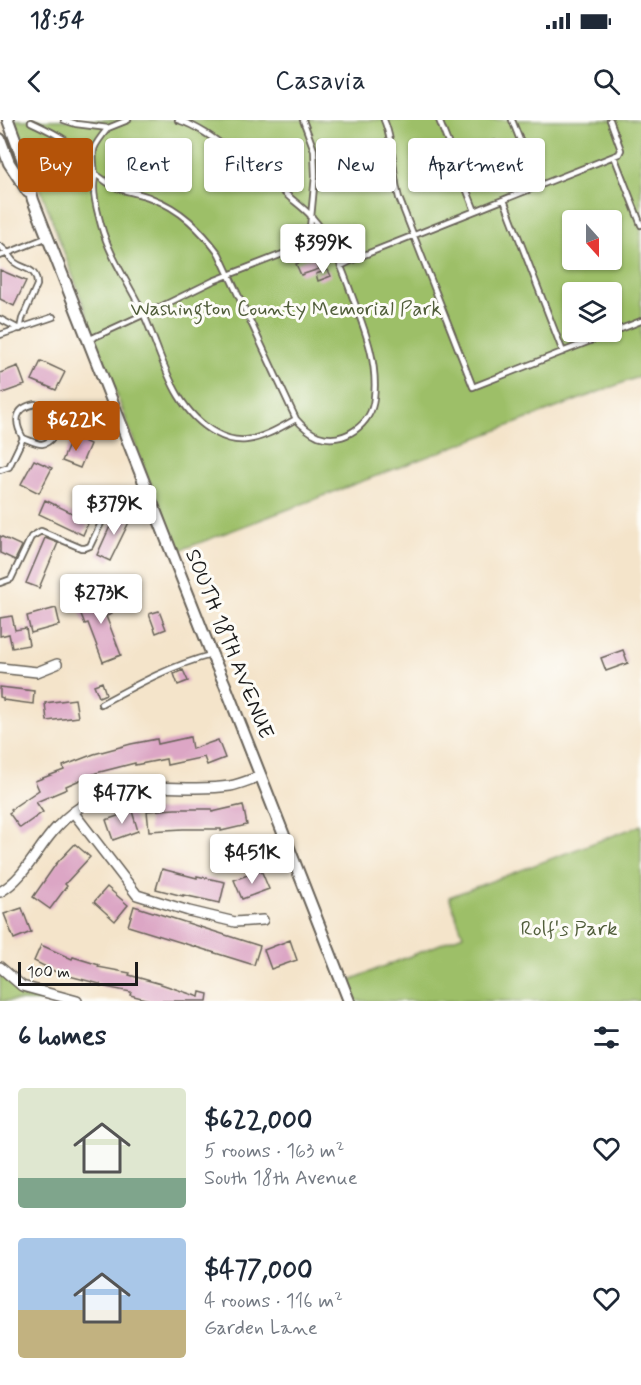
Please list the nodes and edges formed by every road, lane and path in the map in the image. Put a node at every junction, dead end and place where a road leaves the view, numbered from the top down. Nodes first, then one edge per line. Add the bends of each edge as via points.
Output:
1 (8, 120) edge
2 (64, 120) edge
3 (128, 120) edge
4 (178, 120) edge
5 (303, 120) edge
6 (384, 120) edge
7 (439, 120) edge
8 (512, 120) edge
9 (610, 120) edge
10 (31, 122) dead end
11 (108, 128) junction
12 (519, 138) edge
13 (0, 139) edge
14 (614, 156) junction
15 (95, 174) junction
16 (545, 183) edge
17 (523, 192) edge
18 (33, 200) junction
19 (504, 200) junction
20 (475, 211) junction
21 (311, 216) junction
22 (641, 225) edge
23 (413, 235) junction
24 (48, 237) junction
25 (0, 246) edge
26 (298, 248) junction
27 (335, 252) junction
28 (8, 253) junction
29 (0, 256) edge
30 (358, 257) junction
31 (341, 266) junction
32 (230, 275) junction
33 (144, 315) junction
34 (53, 317) dead end
35 (0, 319) edge
36 (641, 321) edge
37 (20, 329) junction
38 (0, 335) edge
39 (88, 340) junction
40 (563, 352) junction
41 (296, 419) junction
42 (23, 438) junction
43 (0, 470) edge
44 (104, 517) dead end
45 (0, 583) edge
46 (212, 655) junction
47 (57, 664) dead end
48 (0, 668) edge
49 (101, 704) dead end
50 (261, 776) junction
51 (73, 812) junction
52 (0, 892) edge
53 (263, 920) dead end
54 (0, 967) edge
55 (77, 1001) edge
56 (349, 1001) edge

1 - 18 street, SOUTH 18TH AVENUE
2 - 11 lane
3 - 11 lane
4 - 21 lane via 216,140
5 - 21 lane via 314,150
6 - 23 lane via 396,190
7 - 20 lane
8 - 12 lane
9 - 14 lane via 621,150
10 - 15 lane via 47,127 71,143
11 - 15 lane via 93,150
13 - 18 street, SOUTH 18TH AVENUE via 9,163
14 - 16 lane
14 - 22 lane
15 - 32 lane via 115,187 162,202 189,219 219,254
15 - 33 lane via 94,195 106,240
17 - 19 lane
18 - 24 street, SOUTH 18TH AVENUE
19 - 20 lane
19 - 40 lane
20 - 23 lane
21 - 26 lane via 310,228
21 - 27 lane
23 - 30 lane
23 - 40 lane via 472,387
24 - 28 lane
24 - 39 street, SOUTH 18TH AVENUE
25 - 28 lane
26 - 27 lane
26 - 32 lane
27 - 30 lane
27 - 31 lane
28 - 29 lane
28 - 37 lane via 14,262 34,273 37,280
30 - 31 lane
31 - 41 lane via 370,345 374,406 360,427 336,438 317,435
32 - 33 lane
32 - 41 lane
33 - 39 lane
33 - 41 lane via 173,387 188,411 204,425 230,438 248,440
34 - 37 lane
35 - 37 lane
36 - 40 lane
37 - 38 lane
39 - 46 street, SOUTH 18TH AVENUE
42 - 42 lane via 40,444 50,441 59,424 58,415 39,405 24,408 17,424
42 - 43 lane via 9,467
44 - 45 lane via 90,546 85,548 41,531 36,534 11,579
46 - 49 lane via 160,674
46 - 50 street, SOUTH 18TH AVENUE
47 - 48 street via 37,672
50 - 51 street via 229,786 113,791
50 - 56 street, SOUTH 18TH AVENUE
51 - 52 street via 18,878
51 - 53 street via 137,894 189,912 235,922
54 - 55 street via 22,986

